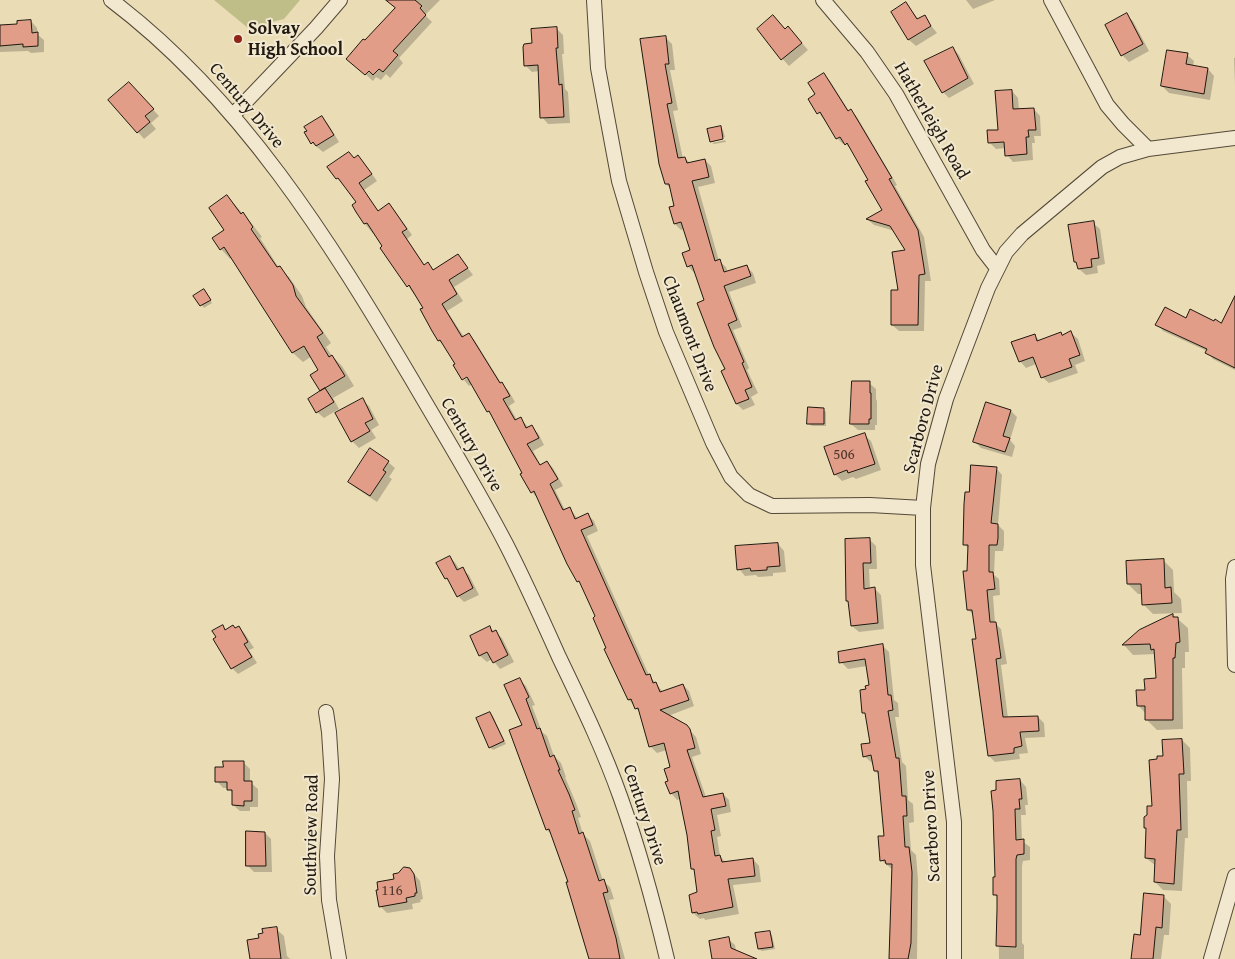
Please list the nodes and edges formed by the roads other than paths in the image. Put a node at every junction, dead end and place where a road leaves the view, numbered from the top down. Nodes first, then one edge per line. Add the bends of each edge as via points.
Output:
1 (111, 0) edge
2 (340, 0) edge
3 (594, 0) edge
4 (823, 0) edge
5 (1051, 0) edge
6 (233, 115) junction
7 (1235, 138) edge
8 (1148, 149) junction
9 (997, 268) junction
10 (923, 508) junction
11 (1235, 567) edge
12 (1235, 664) edge
13 (326, 712) dead end
14 (1235, 876) edge
15 (339, 959) edge
16 (667, 959) edge
17 (954, 959) edge
18 (1211, 959) edge

1 - 6 street, Century Drive via 181,59
2 - 6 street
3 - 10 street, Chaumont Drive via 598,68 619,181 666,332 713,443 731,477 749,495 772,506
4 - 9 street, Hatherleigh Road via 867,52 896,94 983,250
5 - 8 street via 1108,105
6 - 16 street, Century Drive via 326,240 506,545 596,734 621,797
7 - 8 street, Scarboro Drive
8 - 9 street, Scarboro Drive via 1120,157 1102,167 1022,234
9 - 10 street, Scarboro Drive via 946,399 928,464
10 - 17 street, Scarboro Drive via 923,565 954,822
11 - 12 street
13 - 15 street, Southview Road via 332,778 327,856 329,900
14 - 18 street

